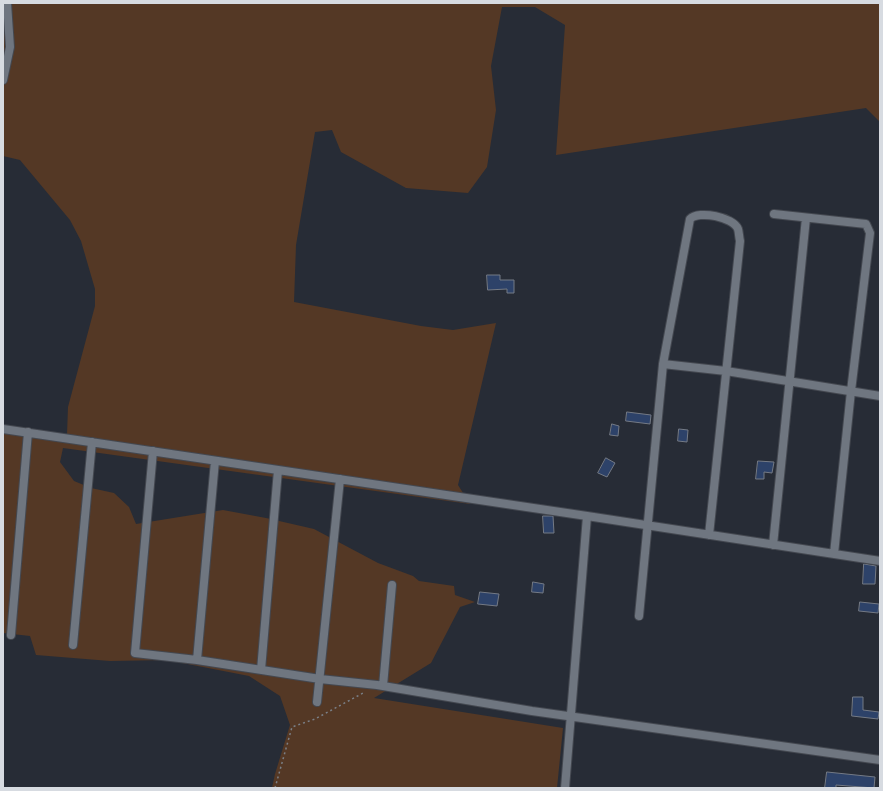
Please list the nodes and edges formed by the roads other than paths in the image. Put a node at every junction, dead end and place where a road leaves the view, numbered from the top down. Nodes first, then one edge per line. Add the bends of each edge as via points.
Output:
1 (7, 3) edge
2 (3, 80) edge
3 (774, 214) dead end
4 (806, 218) junction
5 (663, 364) junction
6 (726, 371) junction
7 (789, 381) junction
8 (851, 391) junction
9 (880, 396) edge
10 (3, 429) edge
11 (28, 432) junction
12 (92, 442) junction
13 (153, 451) junction
14 (215, 461) junction
15 (278, 470) junction
16 (340, 479) junction
17 (587, 516) junction
18 (649, 526) junction
19 (709, 535) junction
20 (773, 545) junction
21 (834, 554) junction
22 (880, 561) edge
23 (392, 586) dead end
24 (639, 616) dead end
25 (11, 635) dead end
26 (73, 645) dead end
27 (197, 660) junction
28 (261, 670) junction
29 (320, 679) junction
30 (383, 686) junction
31 (317, 702) dead end
32 (570, 716) junction
33 (880, 760) edge
34 (564, 788) edge

1 - 2 street via 10,48
3 - 4 street
4 - 7 street
4 - 8 street via 866,224 870,233
5 - 6 street
5 - 6 street via 689,222 694,216 706,215 729,219 738,228 740,241
5 - 18 street
6 - 7 street
6 - 19 street
7 - 8 street
7 - 20 street
8 - 9 street
8 - 21 street
10 - 11 street
11 - 12 street
11 - 25 street
12 - 13 street
12 - 26 street
13 - 14 street
13 - 27 street via 135,653
14 - 15 street
14 - 27 street
15 - 16 street
15 - 28 street
16 - 17 street
16 - 29 street
17 - 18 street
17 - 32 street
18 - 19 street
18 - 24 street
19 - 20 street
20 - 21 street
21 - 22 street
23 - 30 street
27 - 28 street
28 - 29 street
29 - 30 street
29 - 31 street
30 - 32 street
32 - 33 street
32 - 34 street

